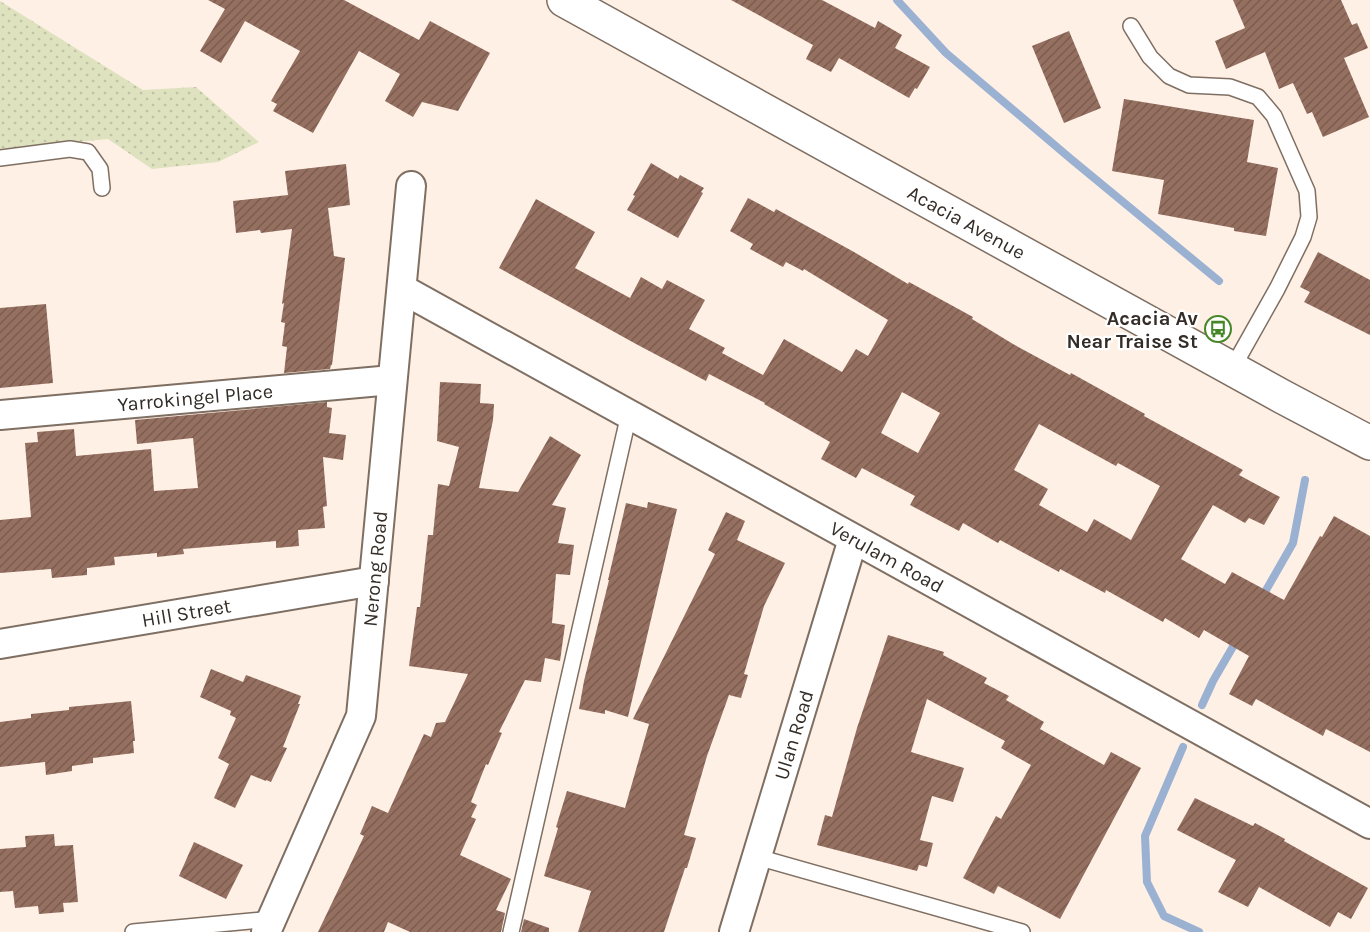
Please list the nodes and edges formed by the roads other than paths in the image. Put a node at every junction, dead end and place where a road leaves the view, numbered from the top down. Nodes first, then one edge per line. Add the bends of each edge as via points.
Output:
1 (564, 0) edge
2 (1131, 26) dead end
3 (0, 158) edge
4 (411, 186) dead end
5 (102, 188) dead end
6 (402, 289) junction
7 (1232, 369) junction
8 (392, 380) junction
9 (629, 414) junction
10 (0, 415) edge
11 (1370, 443) edge
12 (853, 539) junction
13 (374, 581) junction
14 (0, 644) edge
15 (1370, 824) edge
16 (757, 857) junction
17 (269, 926) edge
18 (133, 932) edge
19 (511, 932) edge
20 (734, 932) edge
21 (1022, 932) edge

1 - 7 street, Acacia Avenue
2 - 7 lane via 1150,57 1169,76 1189,85 1230,87 1258,97 1274,116 1307,191 1309,217 1303,237
3 - 5 lane via 70,149 88,152 100,169
4 - 6 street, Nerong Road
6 - 8 street, Nerong Road
6 - 9 street, Verulam Road
7 - 11 street, Acacia Avenue
8 - 10 street, Yarrokingel Place
8 - 13 street, Nerong Road
9 - 12 street, Verulam Road
9 - 19 lane
12 - 15 street, Verulam Road
12 - 16 street, Ulan Road
13 - 14 street, Hill Street
13 - 17 street, Nerong Road via 361,716
16 - 20 street, Ulan Road
16 - 21 lane
17 - 18 lane

